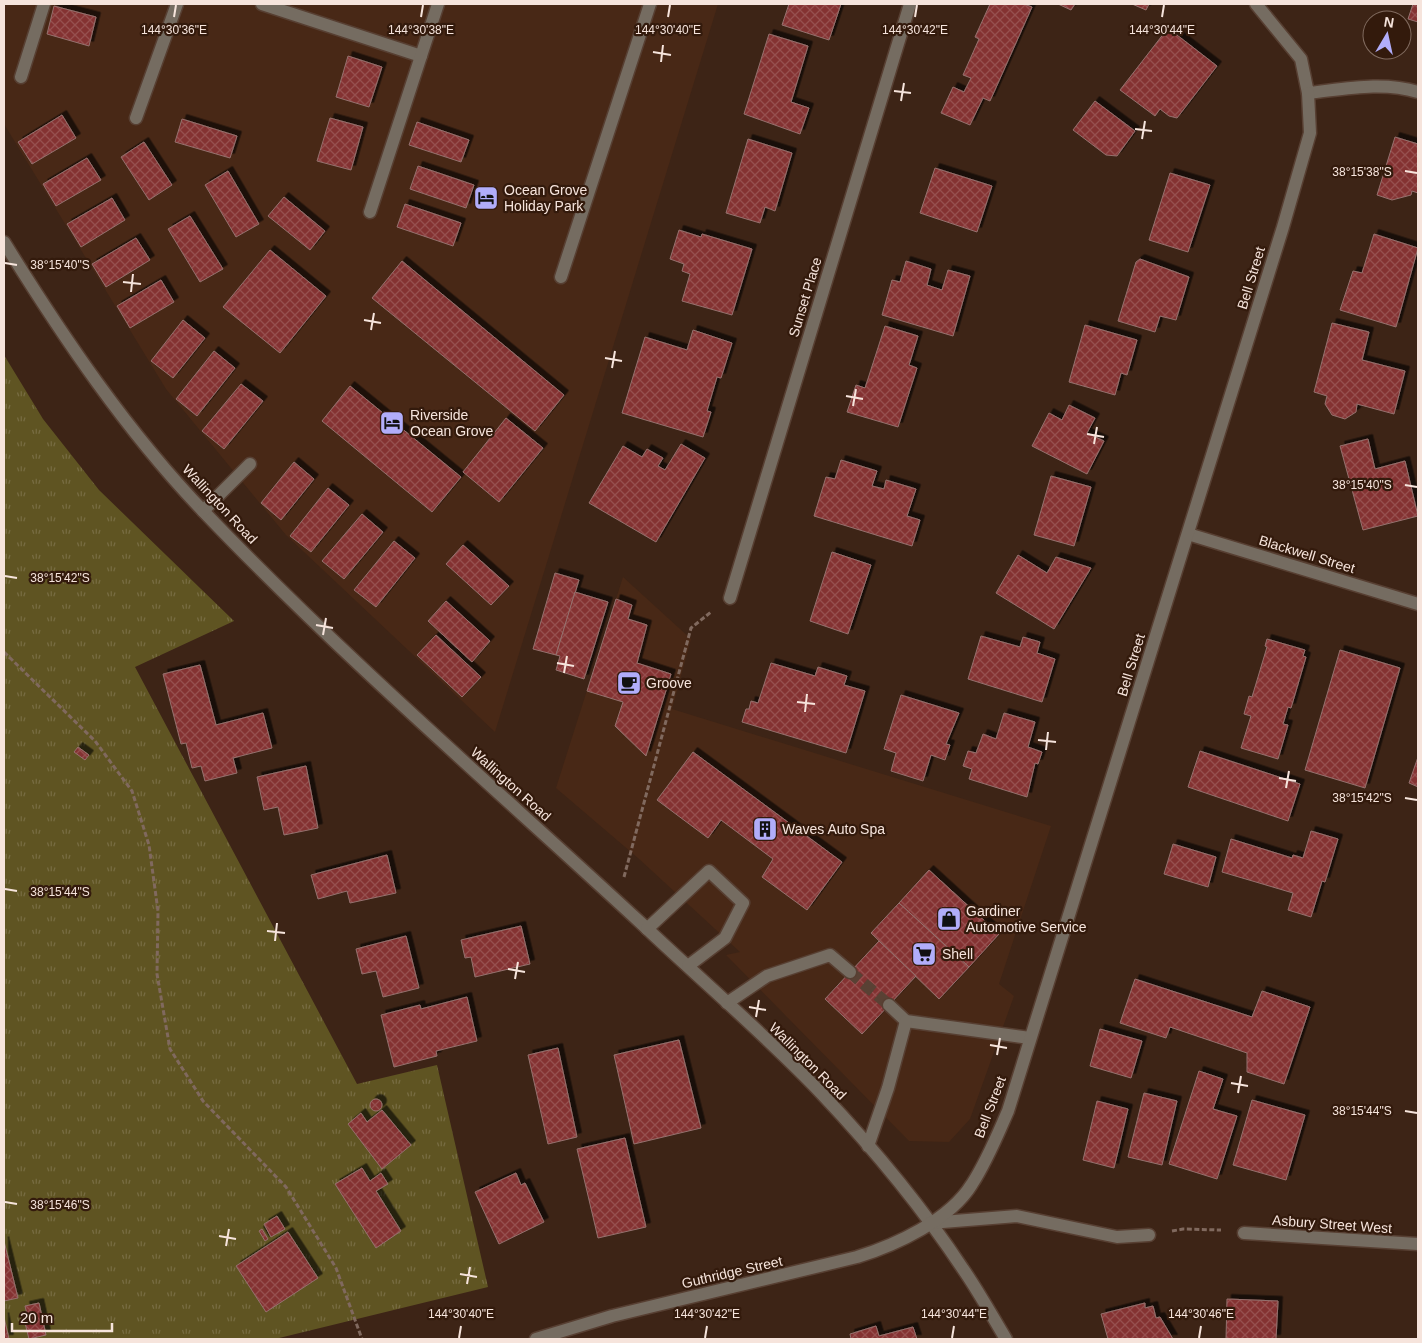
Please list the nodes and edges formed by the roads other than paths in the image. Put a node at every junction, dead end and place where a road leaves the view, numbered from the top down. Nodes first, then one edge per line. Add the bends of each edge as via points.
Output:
1 (44, 4) edge
2 (177, 4) edge
3 (262, 4) edge
4 (438, 4) edge
5 (650, 4) edge
6 (910, 4) edge
7 (1256, 4) edge
8 (421, 56) junction
9 (21, 77) dead end
10 (1418, 92) edge
11 (1308, 93) junction
12 (136, 118) dead end
13 (370, 212) dead end
14 (4, 242) edge
15 (561, 277) dead end
16 (250, 464) dead end
17 (203, 511) junction
18 (1188, 534) junction
19 (730, 598) road end
20 (1418, 604) edge
21 (647, 929) junction
22 (688, 966) junction
23 (850, 972) tunnel mouth
24 (727, 1003) junction
25 (889, 1005) tunnel mouth
26 (906, 1021) junction
27 (1030, 1038) junction
28 (868, 1146) junction
29 (930, 1223) junction
30 (1244, 1233) road end
31 (1150, 1235) road end
32 (1418, 1244) edge
33 (536, 1339) edge
34 (1006, 1339) edge

1 - 9 street
2 - 12 street
3 - 8 street
4 - 8 street
5 - 15 street
6 - 19 street, Sunset Place
7 - 11 street, Bell Street via 1301,60
8 - 13 street
10 - 11 street via 1378,85
11 - 18 street, Bell Street via 1310,133 1303,160
14 - 17 street, Wallington Road via 113,404
16 - 17 street
17 - 21 street, Wallington Road via 319,626
18 - 20 street, Blackwell Street
18 - 27 street, Bell Street
21 - 22 street, Wallington Road
21 - 22 street via 709,872 743,903 725,938
22 - 24 street, Wallington Road
23 - 24 street via 830,955 766,976
24 - 28 street, Wallington Road via 821,1094
25 - 26 street
26 - 27 street
26 - 28 street
27 - 29 street, Bell Street via 1008,1111 972,1185 957,1203
28 - 29 street, Wallington Road
29 - 31 street via 1017,1216 1117,1237
29 - 33 street, Guthridge Street via 888,1248 612,1316
29 - 34 street, Wallington Road via 963,1268
30 - 32 street, Asbury Street West

